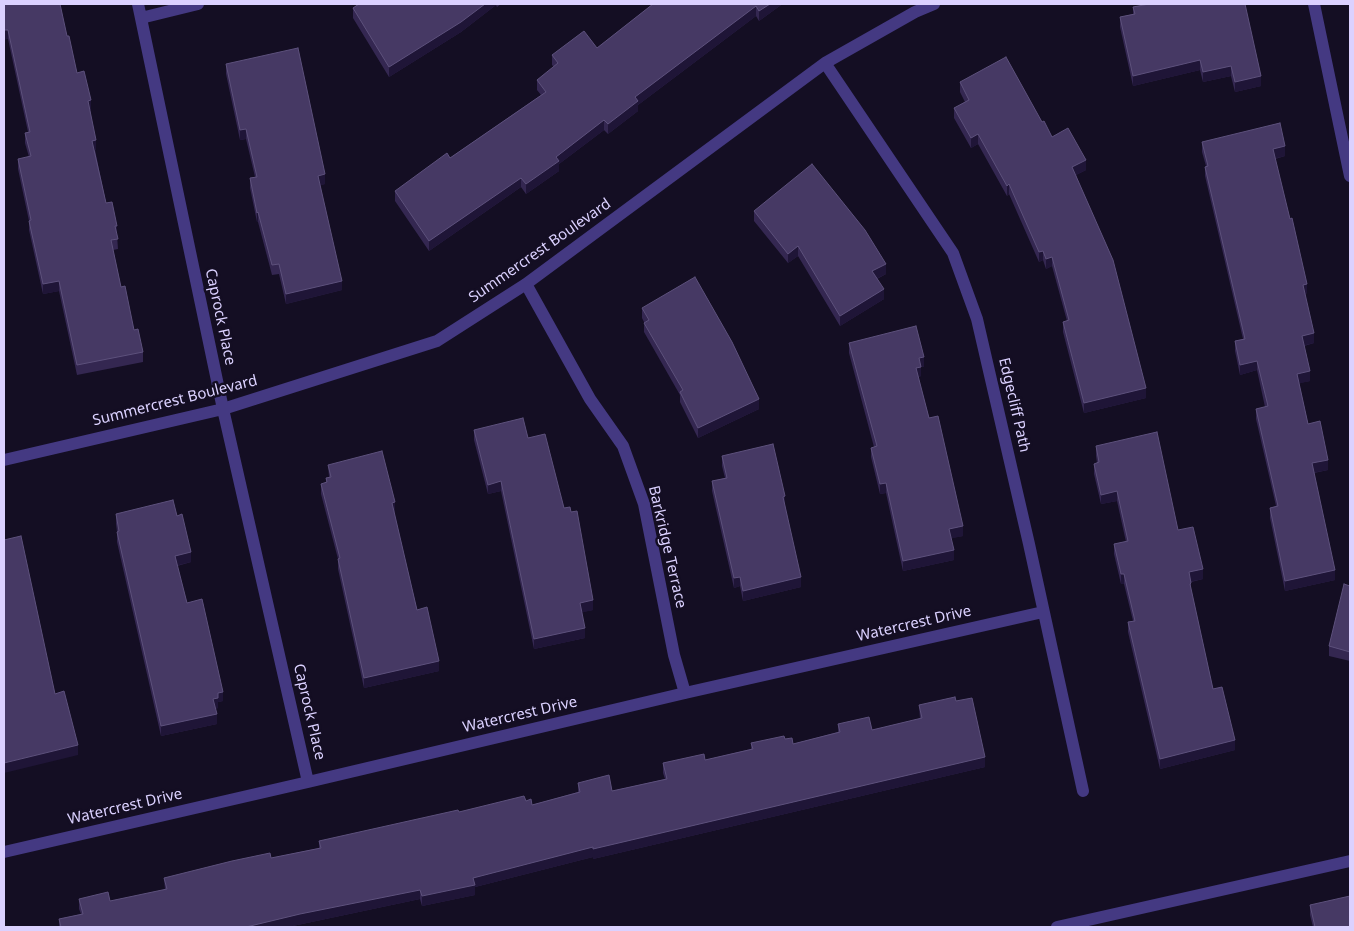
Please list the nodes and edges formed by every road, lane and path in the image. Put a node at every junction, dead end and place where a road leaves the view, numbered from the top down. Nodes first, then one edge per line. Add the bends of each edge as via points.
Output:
1 (138, 4) edge
2 (198, 4) edge
3 (934, 4) edge
4 (1314, 4) edge
5 (141, 18) junction
6 (825, 63) junction
7 (1350, 176) edge
8 (526, 284) junction
9 (223, 409) junction
10 (4, 460) edge
11 (1043, 612) junction
12 (684, 693) junction
13 (308, 782) junction
14 (1083, 791) dead end
15 (4, 852) edge
16 (1350, 860) edge
17 (1057, 927) edge

1 - 5 street, Caprock Place
2 - 5 street
3 - 6 street, Summercrest Boulevard
4 - 7 street
5 - 9 street, Caprock Place
6 - 8 street, Summercrest Boulevard
6 - 11 street, Edgecliff Path via 953,254 977,319
8 - 9 street, Summercrest Boulevard via 437,341
8 - 12 street, Barkridge Terrace via 590,399 623,446 644,504
9 - 10 street, Summercrest Boulevard
9 - 13 street, Caprock Place
11 - 12 street, Watercrest Drive
11 - 14 street, Edgecliff Path
12 - 13 street, Watercrest Drive
13 - 15 street, Watercrest Drive
16 - 17 street

